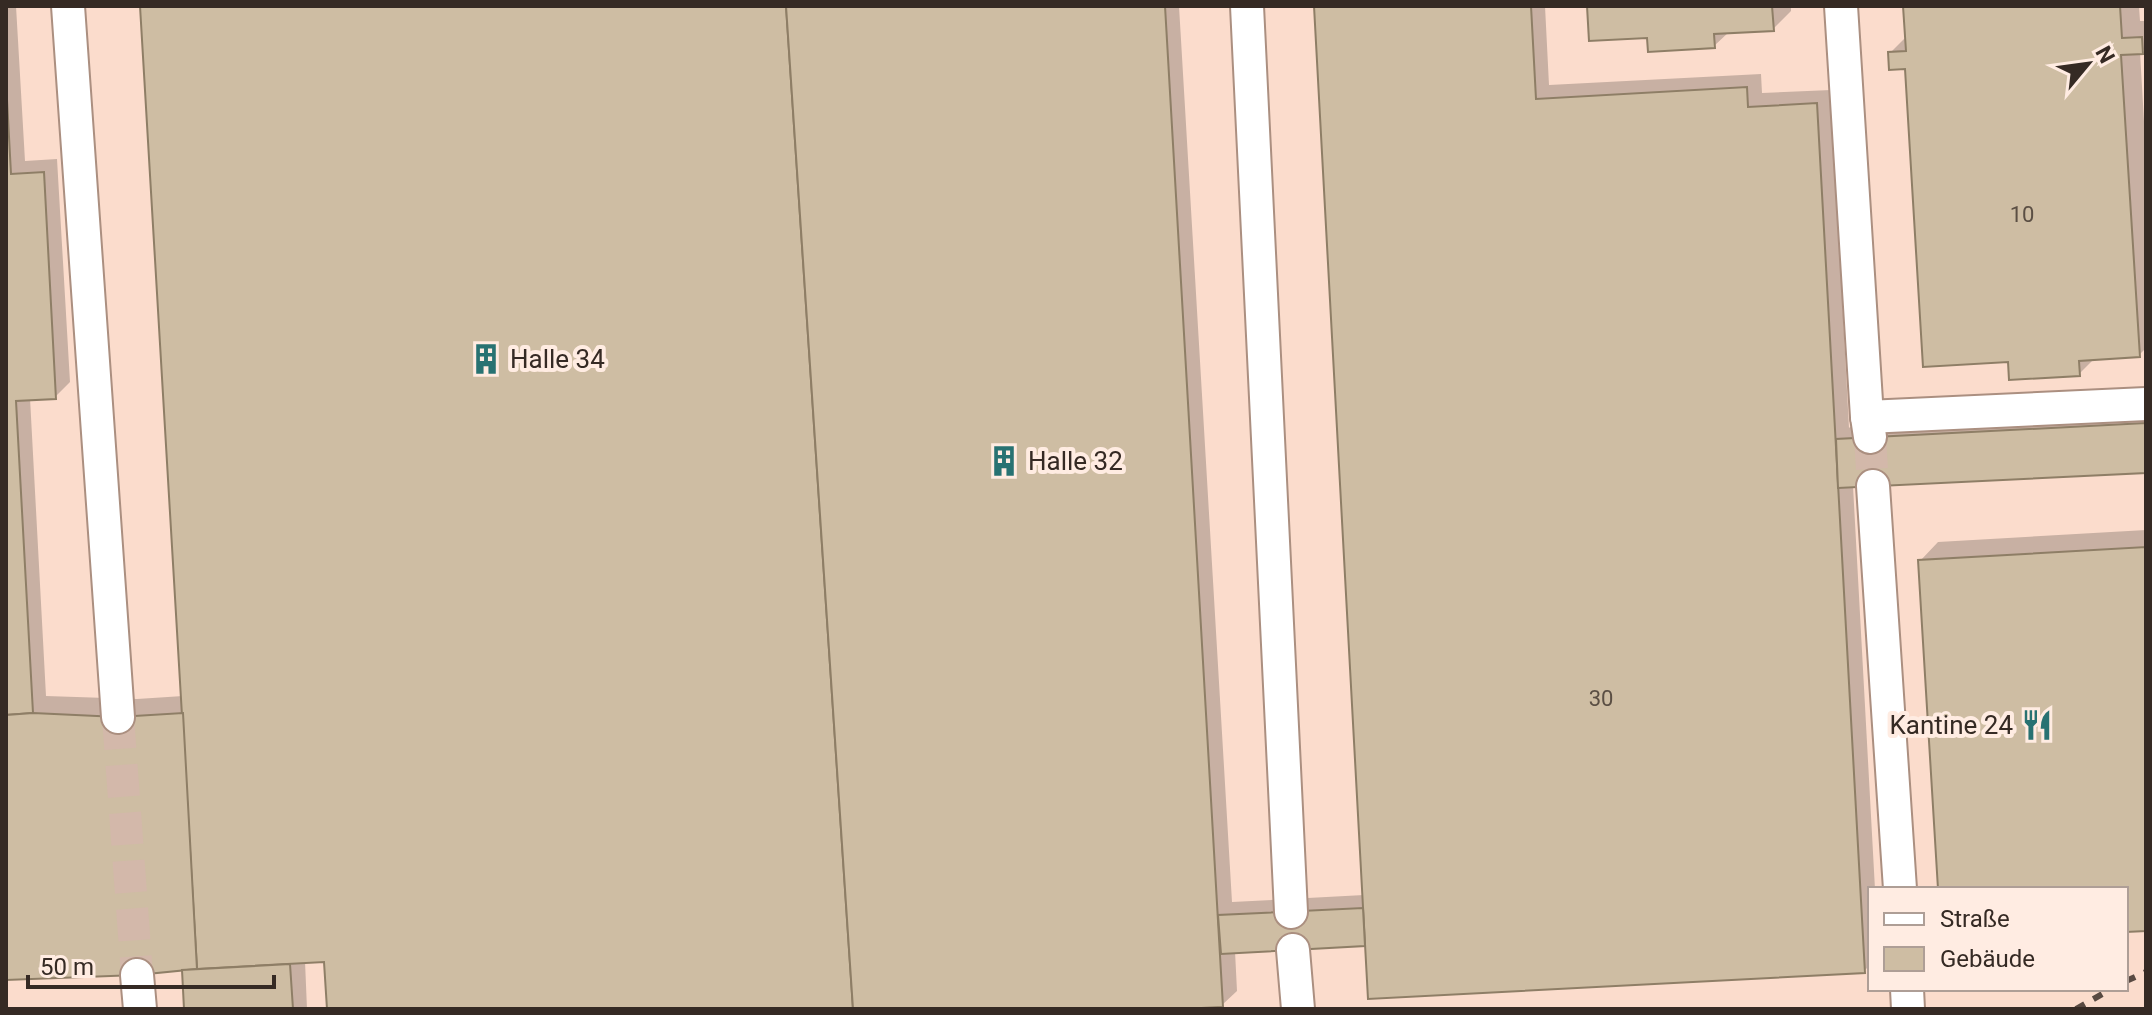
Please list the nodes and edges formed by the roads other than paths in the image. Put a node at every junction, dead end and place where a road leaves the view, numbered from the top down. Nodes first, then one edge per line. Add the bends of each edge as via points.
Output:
1 (68, 6) edge
2 (1247, 6) edge
3 (1841, 6) edge
4 (2146, 404) edge
5 (1873, 486) tunnel mouth
6 (118, 717) tunnel mouth
7 (1900, 887) edge
8 (1291, 912) dead end
9 (1293, 950) dead end
10 (137, 975) tunnel mouth
11 (140, 1009) edge
12 (1298, 1009) edge

1 - 6 street
2 - 8 street
3 - 4 street via 1869,427
5 - 7 street
9 - 12 street
10 - 11 street

